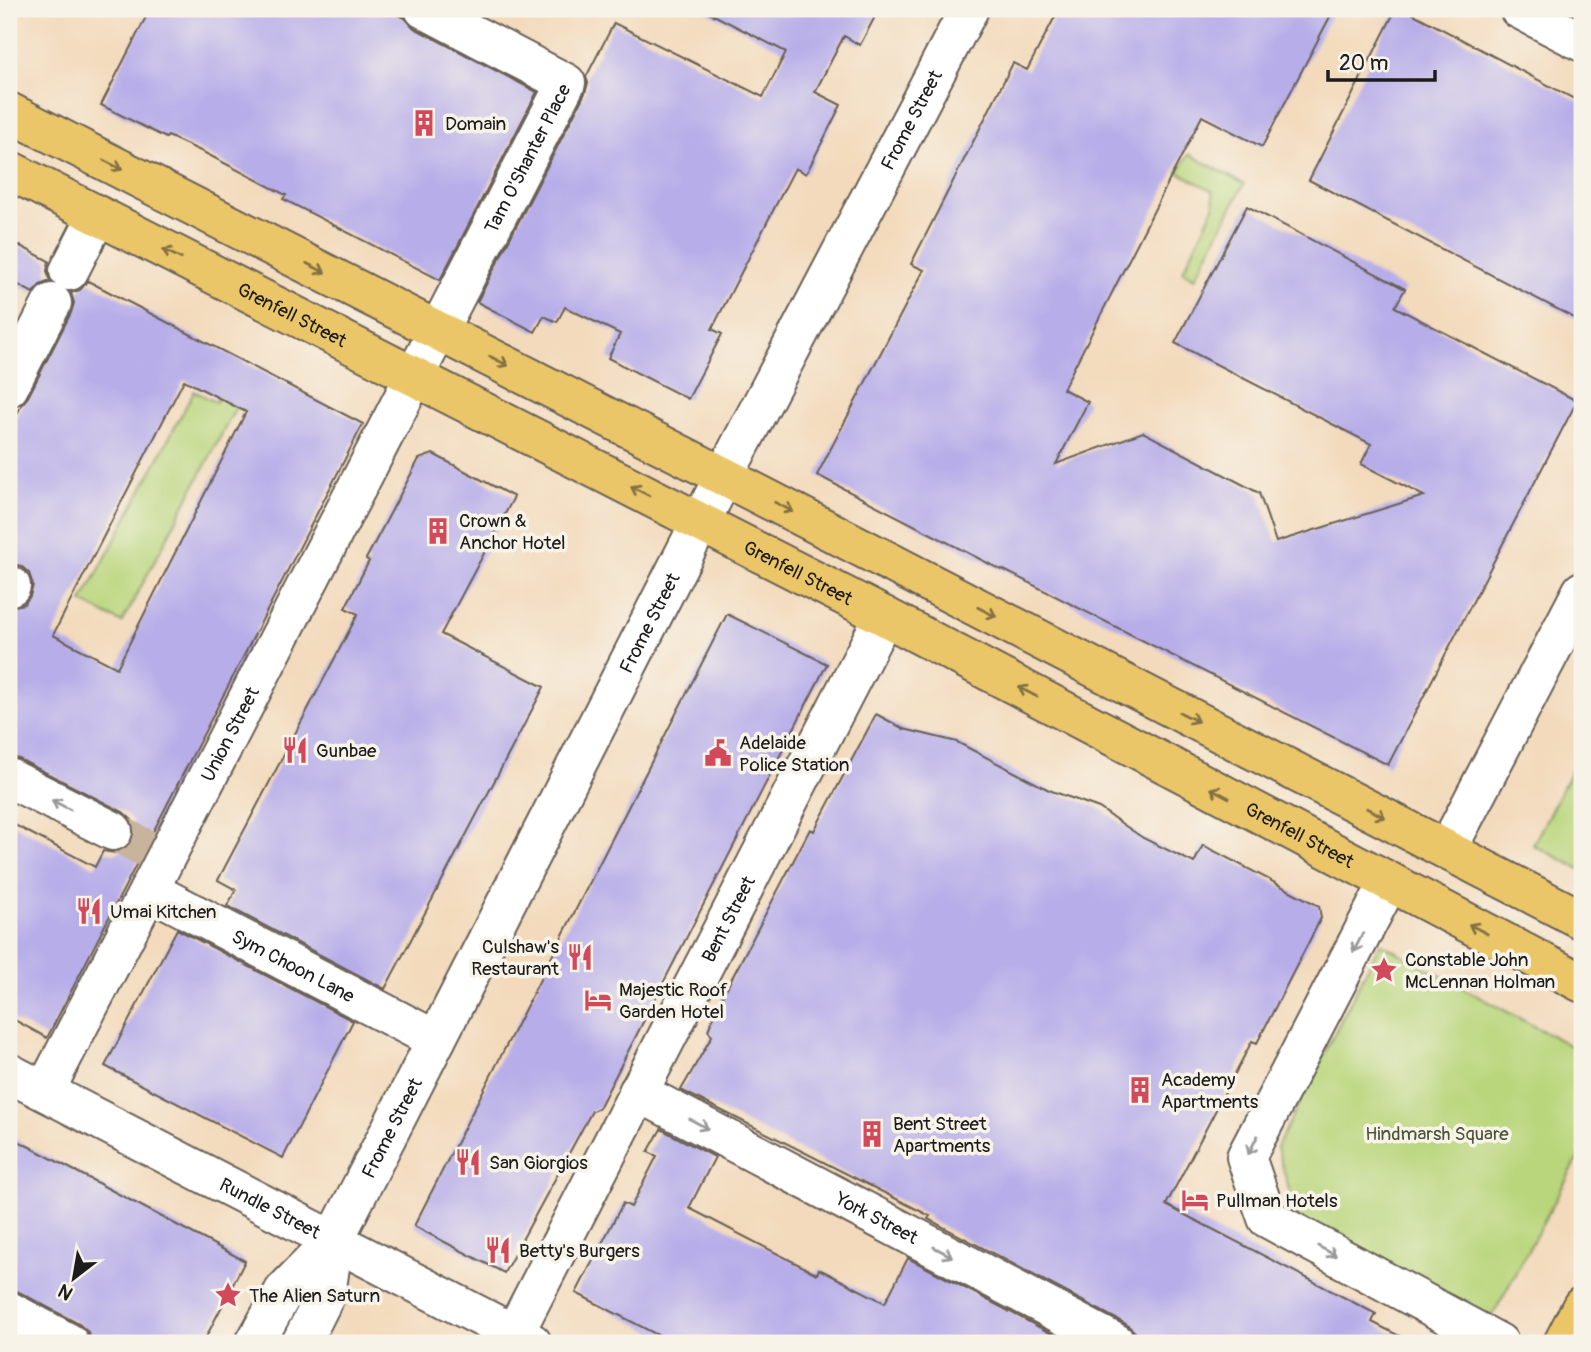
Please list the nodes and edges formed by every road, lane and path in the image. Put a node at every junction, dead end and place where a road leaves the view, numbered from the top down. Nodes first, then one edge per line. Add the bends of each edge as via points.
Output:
1 (424, 9) edge
2 (969, 9) edge
3 (1519, 9) edge
4 (1582, 42) edge
5 (9, 112) edge
6 (74, 146) junction
7 (9, 170) edge
8 (55, 194) junction
9 (97, 216) junction
10 (438, 330) junction
11 (414, 377) junction
12 (9, 387) edge
13 (724, 476) junction
14 (701, 522) junction
15 (1582, 591) edge
16 (884, 616) junction
17 (9, 778) edge
18 (113, 831) tunnel mouth
19 (1447, 850) junction
20 (155, 866) junction
21 (1389, 882) junction
22 (1582, 920) edge
23 (1582, 983) edge
24 (436, 1040) junction
25 (9, 1073) edge
26 (45, 1091) junction
27 (638, 1092) junction
28 (334, 1240) junction
29 (1582, 1306) edge
30 (9, 1311) edge
31 (523, 1338) edge
32 (69, 1343) edge
33 (255, 1343) edge
34 (301, 1343) edge
35 (1116, 1343) edge
36 (1499, 1343) edge
37 (1563, 1343) edge

1 - 10 street, Tam O'Shanter Place via 566,83
2 - 13 street, Frome Street
3 - 4 street
5 - 6 main road
6 - 8 main road
6 -> 10 main road
7 - 8 main road, Grenfell Street
8 - 9 main road, Grenfell Street
11 -> 9 main road, Grenfell Street
9 - 12 street
10 - 11 street, Tam O'Shanter Place
10 -> 13 main road
14 -> 11 main road, Grenfell Street
11 - 20 street, Union Street
13 - 14 street, Frome Street
13 -> 19 main road
14 - 16 main road, Grenfell Street
14 - 24 street, Frome Street
15 - 19 street
21 -> 16 main road, Grenfell Street
16 - 27 street, Bent Street
18 -> 17 street
19 - 22 main road
20 - 24 street, Sym Choon Lane
20 - 26 street, Union Street
23 -> 21 main road, Grenfell Street
21 -> 36 street via 1247,1157 1267,1218
24 - 28 street, Frome Street
25 - 26 street, Rundle Street
26 - 28 street, Rundle Street
27 - 31 street, Bent Street
27 -> 35 street, York Street
28 - 31 street, Rundle Street
28 - 33 street, Frome Street via 284,1291
28 - 34 street, Frome Street via 326,1294
29 - 37 main road
30 - 32 street

